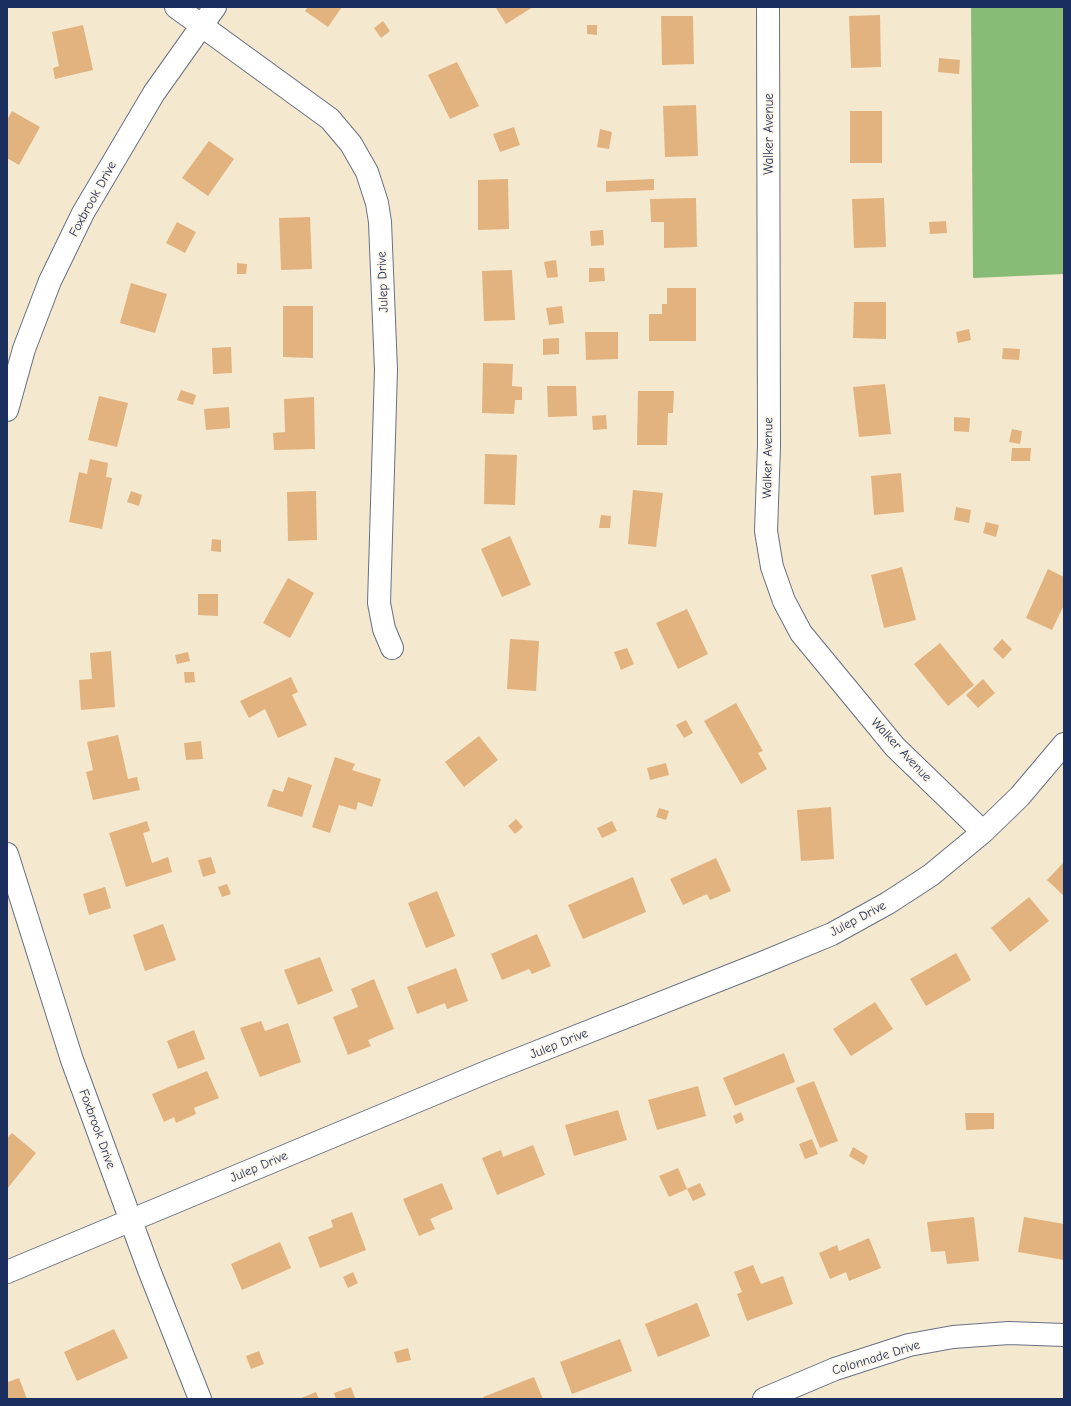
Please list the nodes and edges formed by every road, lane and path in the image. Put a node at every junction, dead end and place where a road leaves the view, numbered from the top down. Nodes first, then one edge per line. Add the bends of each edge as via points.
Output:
1 (176, 7) edge
2 (215, 7) edge
3 (768, 7) edge
4 (201, 25) junction
5 (7, 410) edge
6 (392, 648) dead end
7 (1064, 744) edge
8 (983, 832) junction
9 (7, 854) edge
10 (131, 1221) junction
11 (7, 1272) edge
12 (1064, 1335) edge
13 (200, 1399) edge
14 (764, 1399) edge

1 - 4 street, Julep Drive
2 - 4 street, Foxbrook Drive
3 - 8 street, Walker Avenue via 769,446 766,531 772,567 784,601 801,633 895,747
4 - 5 street, Foxbrook Drive via 154,93 83,213 45,294 24,349
4 - 6 street, Julep Drive via 330,119 351,144 367,172 377,203 386,370 379,603 384,629
7 - 8 street, Julep Drive via 1020,796
8 - 10 street, Julep Drive via 931,876 832,934 489,1071
9 - 10 street, Foxbrook Drive via 72,1060
10 - 11 street, Julep Drive
10 - 13 street, Foxbrook Drive
12 - 14 street, Colonnade Drive via 1009,1333 953,1337 909,1345 836,1369

